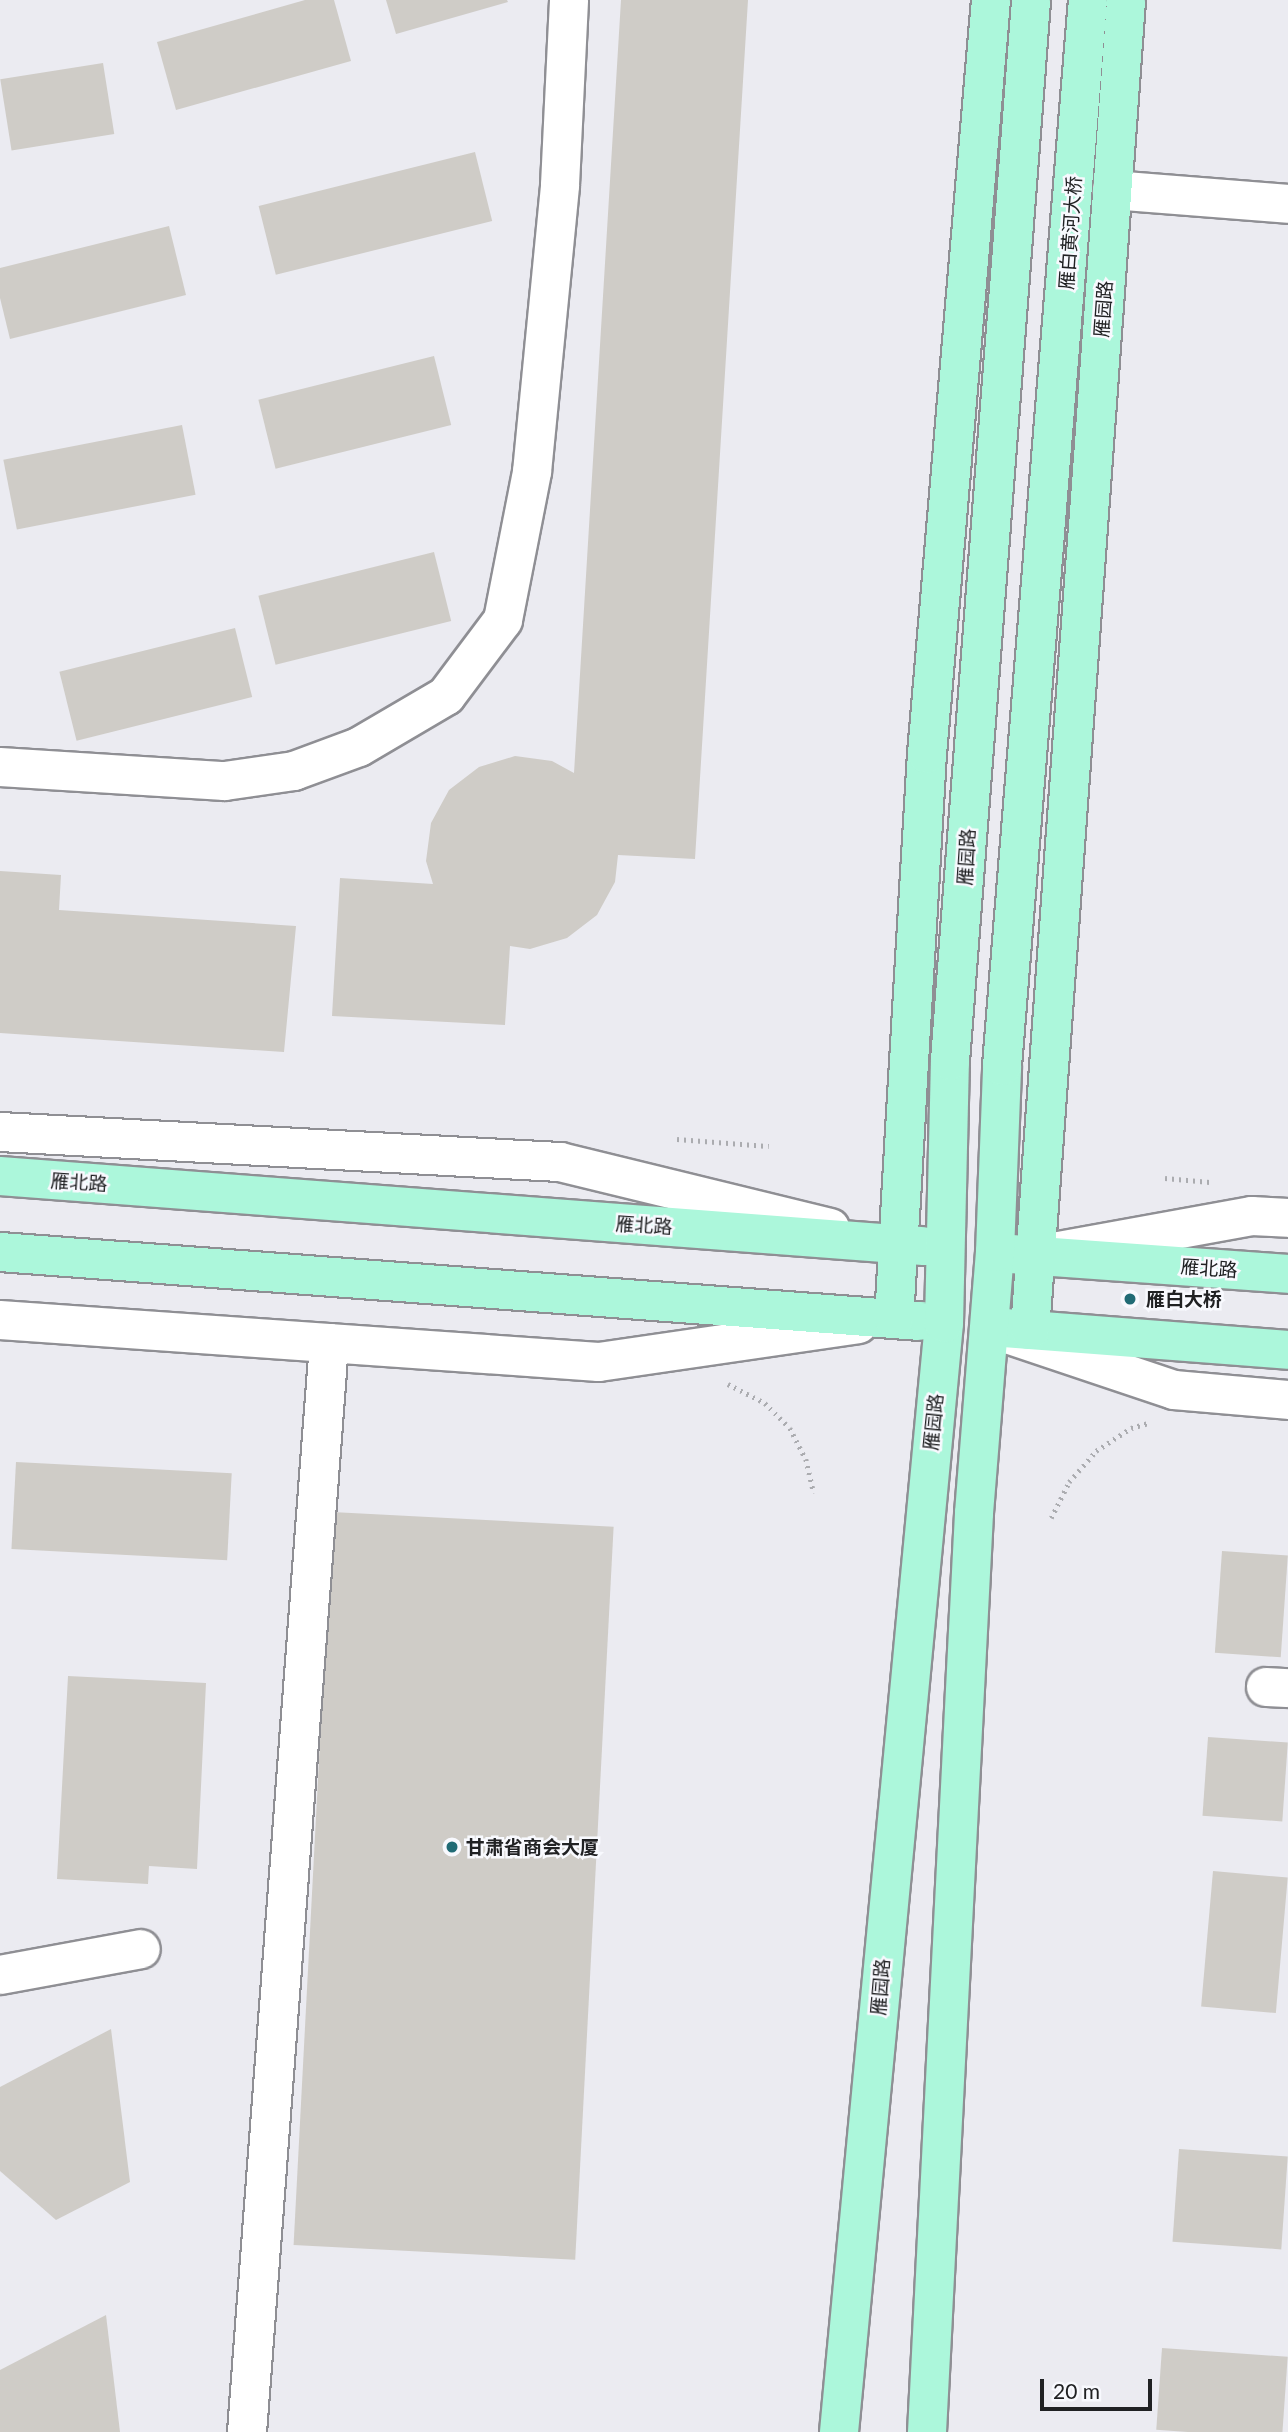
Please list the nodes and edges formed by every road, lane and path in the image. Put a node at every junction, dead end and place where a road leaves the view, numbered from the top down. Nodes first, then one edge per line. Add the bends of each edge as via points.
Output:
1 (569, 0) edge
2 (991, 0) edge
3 (1031, 0) edge
4 (1088, 0) edge
5 (1126, 0) edge
6 (1112, 190) junction
7 (1288, 204) edge
8 (0, 767) edge
9 (0, 1132) edge
10 (677, 1139) dead end
11 (769, 1146) dead end
12 (0, 1176) edge
13 (1165, 1178) dead end
14 (1214, 1183) dead end
15 (1288, 1218) edge
16 (897, 1244) junction
17 (948, 1248) junction
18 (0, 1252) edge
19 (995, 1252) junction
20 (1036, 1255) junction
21 (1288, 1274) edge
22 (894, 1319) junction
23 (0, 1320) edge
24 (944, 1323) junction
25 (988, 1327) junction
26 (1030, 1331) junction
27 (329, 1342) junction
28 (1288, 1350) edge
29 (723, 1383) dead end
30 (1288, 1400) edge
31 (1157, 1420) dead end
32 (814, 1493) dead end
33 (1051, 1518) dead end
34 (141, 1949) dead end
35 (0, 1976) edge
36 (247, 2432) edge
37 (839, 2432) edge
38 (927, 2432) edge

1 - 8 street via 560,185 532,472 503,620 487,642 446,696 359,747 294,771 225,781
2 - 16 main road via 927,754
3 - 17 main road, 雁园路 via 950,1061
4 - 19 main road, 雁白黄河大桥 via 1002,1066
5 - 6 main road, 雁园路
6 - 7 street
6 - 20 main road, 雁园路
9 - 16 street via 560,1162
10 - 11 path
12 - 16 main road, 雁北路
13 - 14 path
15 - 20 street via 1252,1216
16 - 17 main road, 雁北路
16 - 22 main road
17 - 19 main road, 雁北路
17 - 24 main road, 雁园路
18 - 22 main road
19 - 20 main road, 雁北路
19 - 25 main road
20 - 21 main road, 雁北路
20 - 26 main road, 雁园路
22 - 24 main road
22 - 27 street via 599,1362
23 - 27 street
24 - 25 main road
24 - 37 main road, 雁园路
25 - 26 main road
25 - 30 street via 1174,1390
25 - 38 main road via 974,1513
26 - 28 main road
27 - 36 street
29 - 32 path via 765,1403 790,1428 806,1459
31 - 33 path via 1131,1428 1096,1451 1069,1482
34 - 35 street

